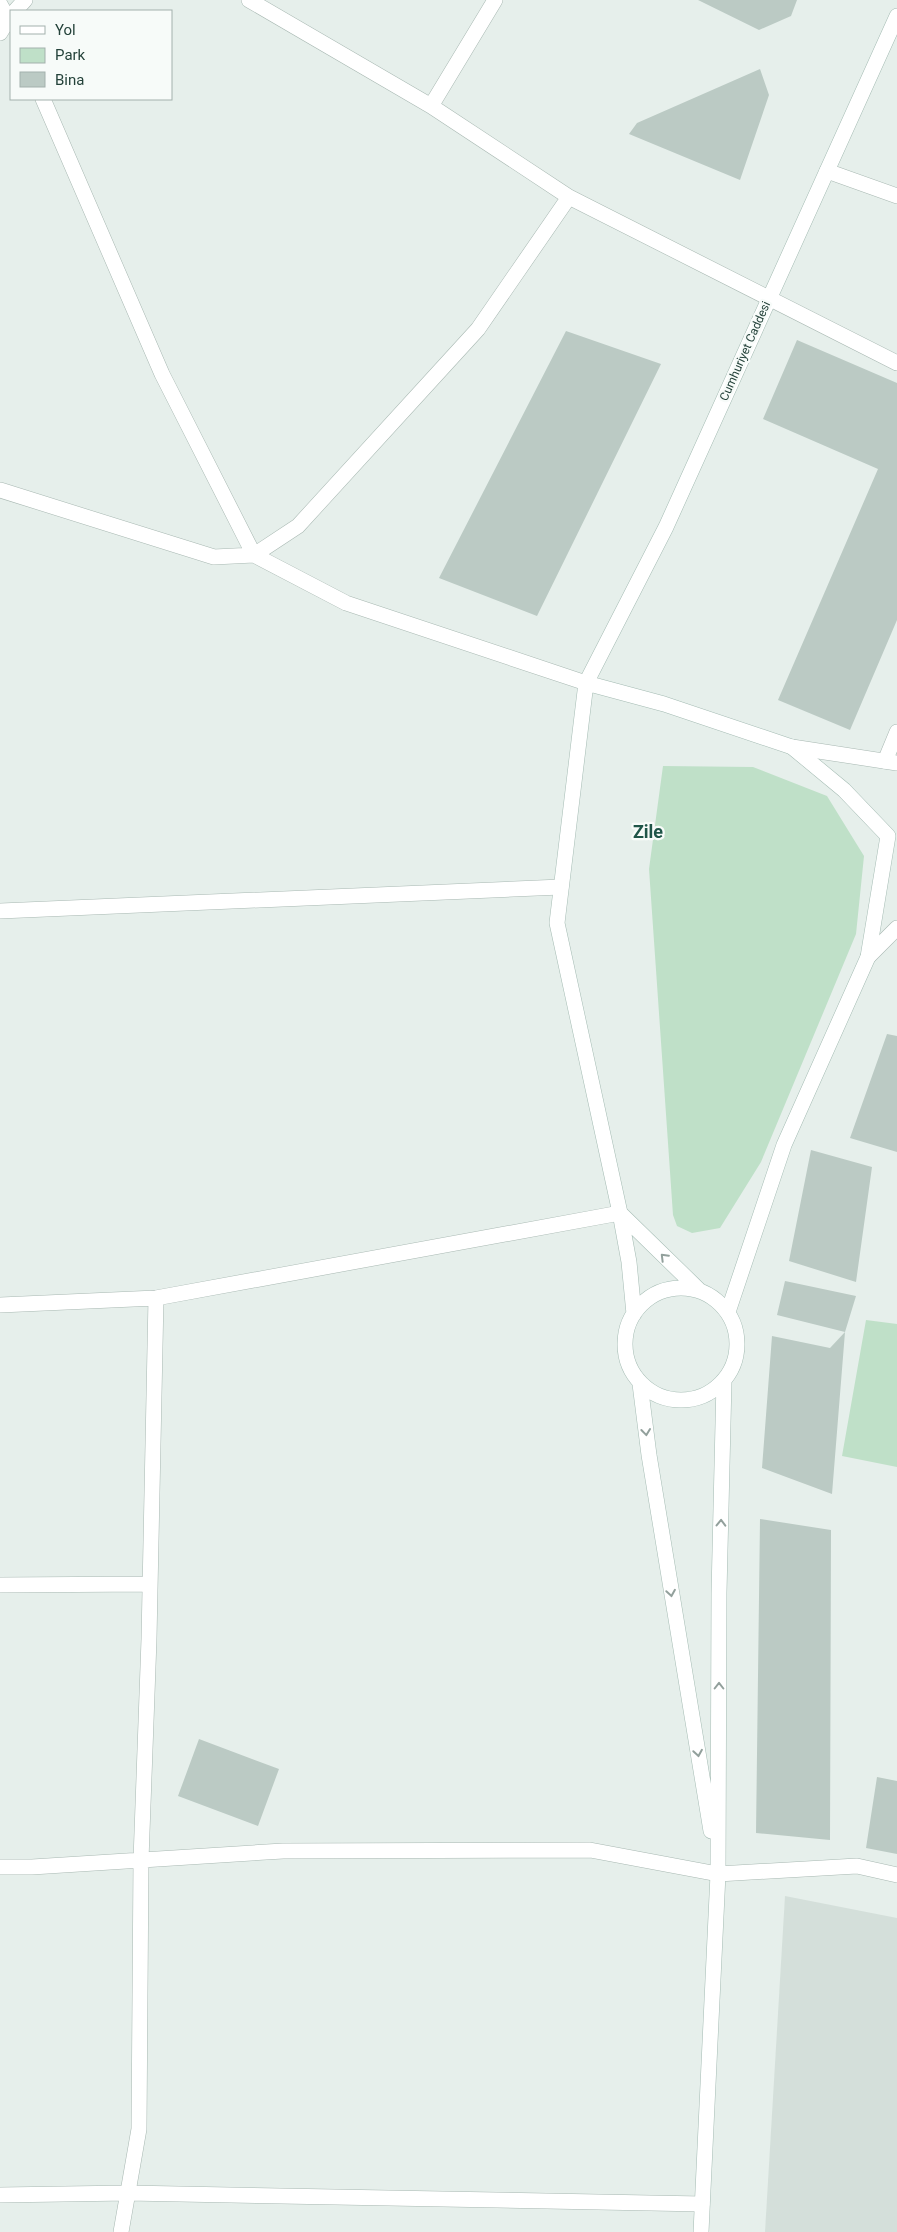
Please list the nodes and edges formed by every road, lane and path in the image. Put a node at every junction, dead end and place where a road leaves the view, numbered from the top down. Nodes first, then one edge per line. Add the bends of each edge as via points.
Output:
1 (25, 0) edge
2 (249, 0) edge
3 (495, 0) edge
4 (0, 4) edge
5 (17, 10) edge
6 (10, 16) edge
7 (897, 16) edge
8 (10, 18) edge
9 (0, 33) edge
10 (43, 100) edge
11 (430, 106) junction
12 (827, 171) junction
13 (897, 196) edge
14 (569, 197) junction
15 (769, 297) junction
16 (897, 362) edge
17 (0, 490) edge
18 (254, 555) junction
19 (586, 683) junction
20 (897, 732) edge
21 (792, 747) junction
22 (891, 762) edge
23 (561, 887) junction
24 (0, 911) edge
25 (897, 928) edge
26 (868, 957) junction
27 (620, 1213) junction
28 (699, 1290) junction
29 (156, 1298) junction
30 (0, 1305) edge
31 (728, 1312) junction
32 (634, 1314) junction
33 (724, 1381) junction
34 (640, 1384) junction
35 (150, 1584) junction
36 (0, 1585) edge
37 (141, 1860) junction
38 (0, 1867) edge
39 (718, 1874) junction
40 (897, 1875) edge
41 (128, 2193) junction
42 (0, 2195) edge
43 (702, 2204) junction
44 (121, 2232) edge
45 (701, 2232) edge

1 - 5 street
2 - 11 street
3 - 11 street
4 - 6 street
7 - 12 street, Cumhuriyet Caddesi
8 - 9 street
10 - 18 street via 162,374
11 - 14 street
12 - 13 street
12 - 15 street, Cumhuriyet Caddesi
14 - 15 street
14 - 18 street via 478,329 298,526
15 - 16 street
15 - 19 street, Cumhuriyet Caddesi via 666,527
17 - 18 street via 214,557
18 - 19 street via 346,603
19 - 21 street via 664,704
19 - 23 street
20 - 22 street
21 - 22 street
21 - 26 street via 844,790 888,836
23 - 24 street
23 - 27 street via 556,923
25 - 26 street
26 - 31 street via 784,1145
28 -> 27 street
27 - 29 street
27 - 32 street
28 - 31 street
28 - 32 street via 680,1288 662,1291 646,1300
29 - 30 street
29 - 35 street
31 - 33 street via 736,1329 738,1347 734,1366
32 - 34 street via 626,1332 625,1350 630,1368
33 - 34 street via 710,1393 692,1400 673,1400 655,1395
39 -> 33 street
34 -> 39 street
35 - 36 street
35 - 37 street
37 - 38 street
37 - 39 street via 283,1851 590,1850
37 - 41 street via 139,2129
39 - 40 street via 857,1866
39 - 43 street
41 - 42 street
41 - 43 street
41 - 44 street
43 - 45 street

